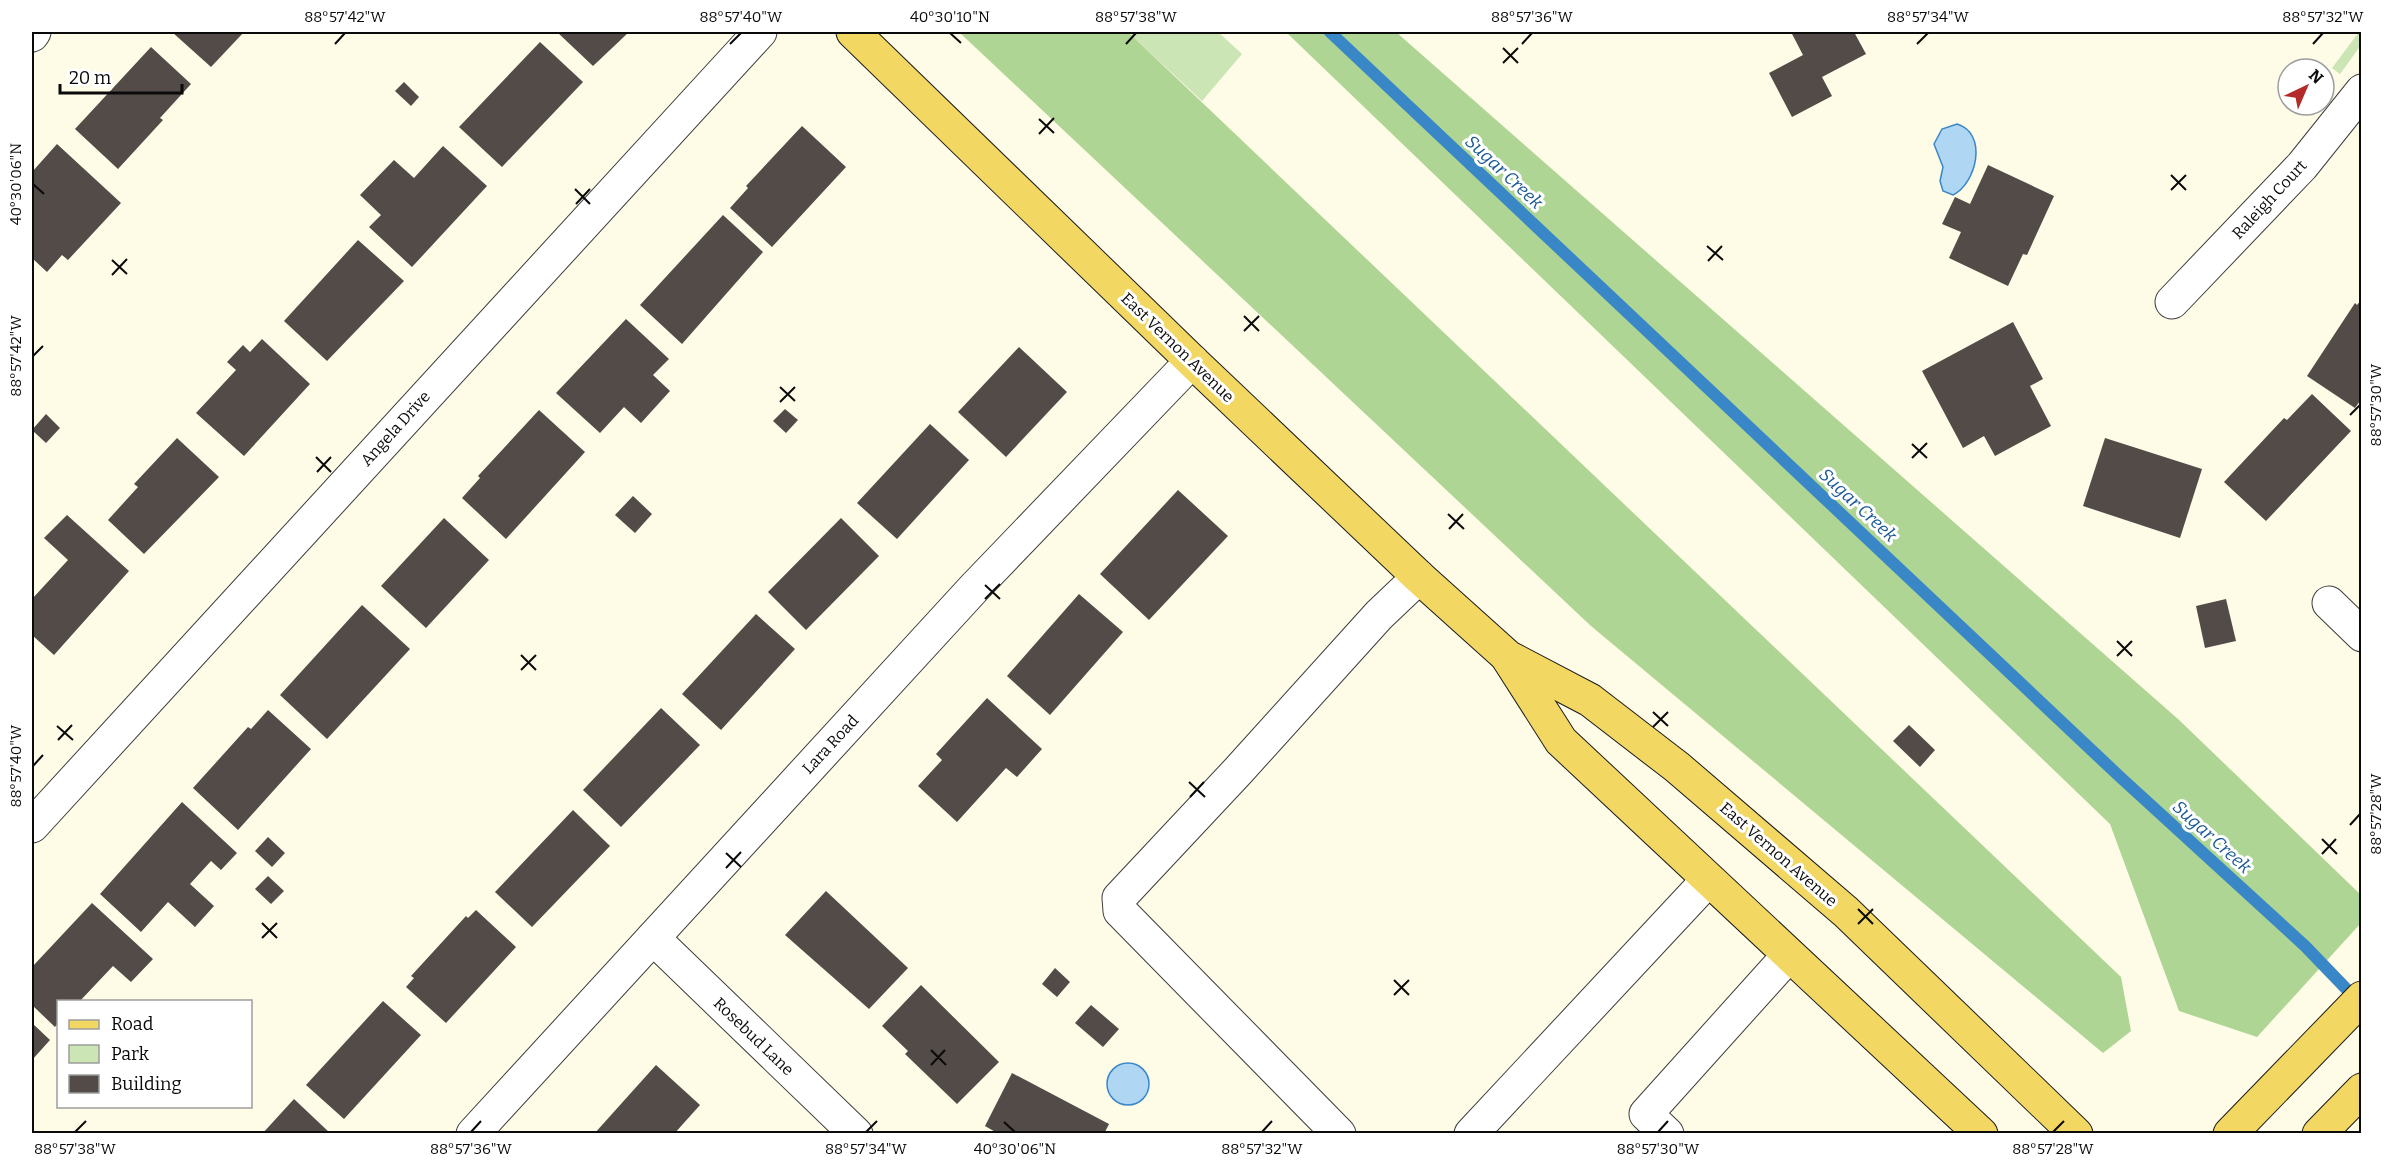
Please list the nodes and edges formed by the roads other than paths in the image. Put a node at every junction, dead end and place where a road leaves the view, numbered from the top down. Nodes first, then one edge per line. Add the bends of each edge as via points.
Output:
1 (760, 32) edge
2 (853, 32) edge
3 (2361, 92) edge
4 (2172, 302) dead end
5 (1192, 361) junction
6 (1419, 577) junction
7 (2329, 603) dead end
8 (2361, 635) edge
9 (1508, 657) junction
10 (32, 826) edge
11 (1708, 880) junction
12 (653, 939) junction
13 (1790, 955) junction
14 (2361, 999) edge
15 (2355, 1097) edge
16 (473, 1134) edge
17 (856, 1134) edge
18 (1339, 1134) edge
19 (1471, 1134) edge
20 (1667, 1134) edge
21 (1981, 1134) edge
22 (2076, 1134) edge
23 (2230, 1134) edge
24 (2319, 1134) edge

1 - 10 street, Angela Drive
2 - 5 main road, East Vernon Avenue
3 - 4 street, Raleigh Court via 2301,166
5 - 6 main road, East Vernon Avenue
5 - 12 street, Lara Road via 974,588
6 - 9 main road, East Vernon Avenue
6 - 18 street via 1378,615 1119,898 1120,911
7 - 8 street
9 - 11 main road, East Vernon Avenue via 1561,741
9 - 22 main road, East Vernon Avenue via 1590,700 1728,810 1846,912
11 - 13 main road, East Vernon Avenue
11 - 19 street
12 - 16 street, Lara Road
12 - 17 street, Rosebud Lane
13 - 20 street via 1646,1114
13 - 21 main road, East Vernon Avenue
14 - 23 main road
15 - 24 main road

